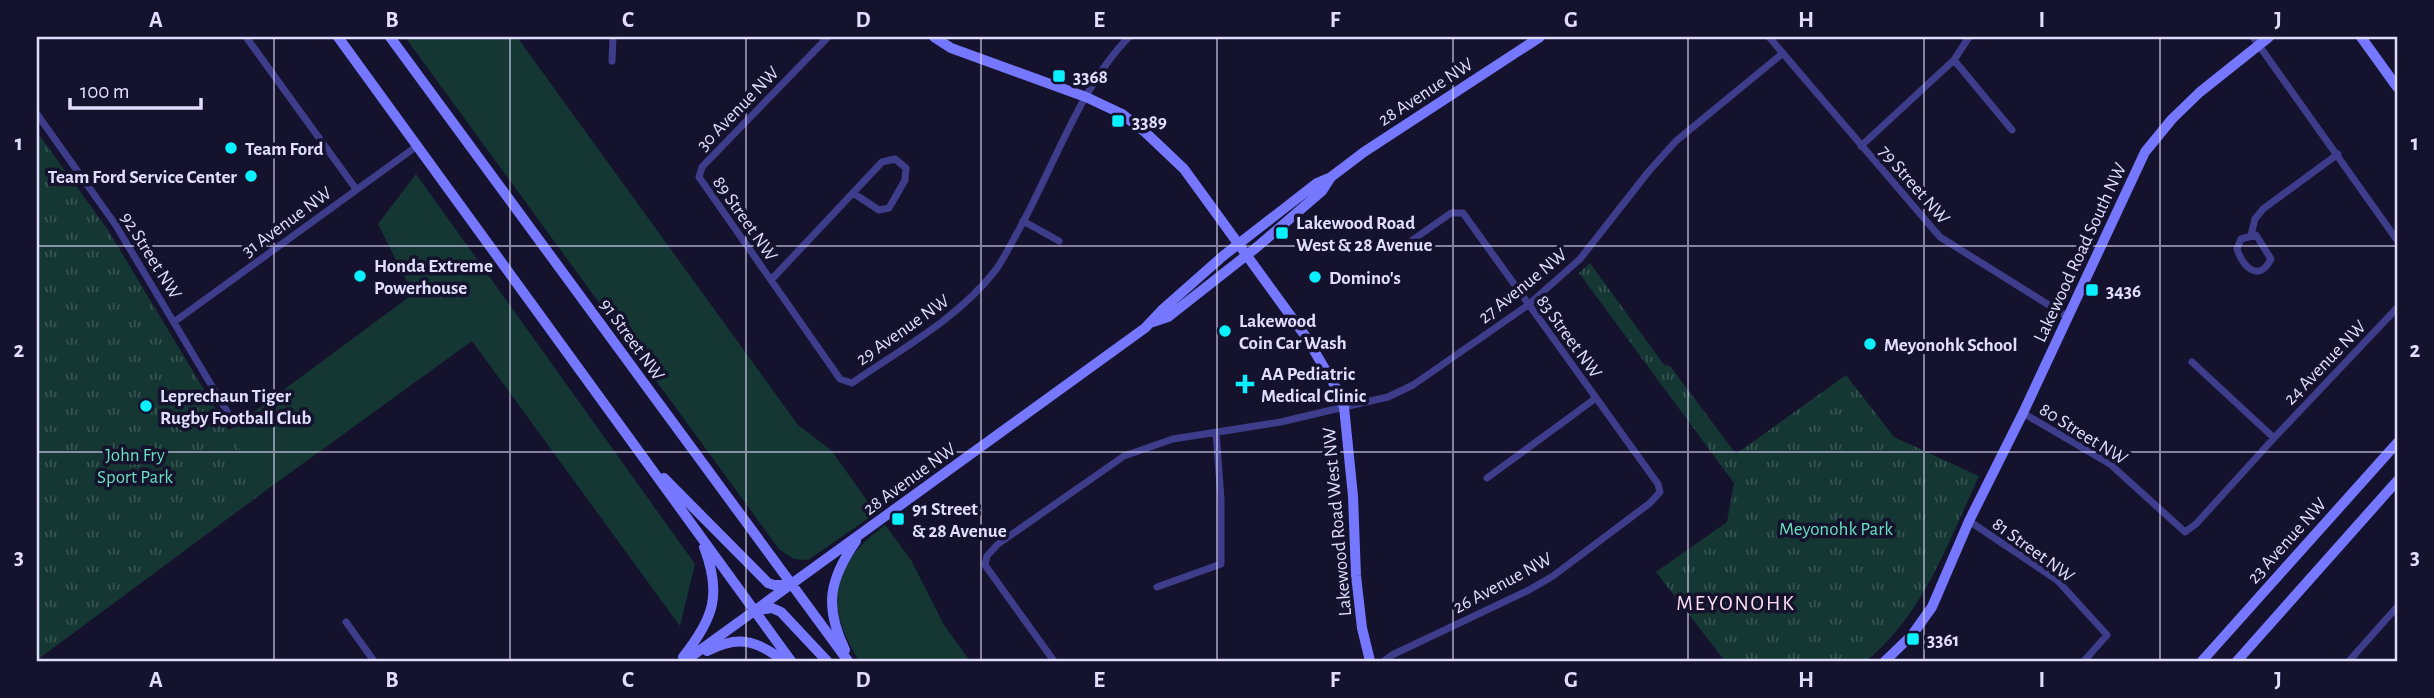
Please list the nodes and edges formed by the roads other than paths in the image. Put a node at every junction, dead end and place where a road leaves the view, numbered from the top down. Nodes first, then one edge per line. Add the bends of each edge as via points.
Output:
1 (246, 37) edge
2 (338, 37) edge
3 (390, 37) edge
4 (613, 37) edge
5 (828, 37) edge
6 (934, 37) edge
7 (1129, 37) edge
8 (1540, 37) edge
9 (1769, 37) edge
10 (1969, 37) edge
11 (2269, 37) edge
12 (2361, 37) edge
13 (2256, 41) edge
14 (1783, 53) junction
15 (1954, 60) junction
16 (612, 61) dead end
17 (2397, 87) edge
18 (1086, 97) junction
19 (37, 114) edge
20 (2012, 130) dead end
21 (417, 146) junction
22 (1861, 146) junction
23 (2338, 155) junction
24 (698, 172) joint
25 (1331, 177) junction
26 (356, 189) junction
27 (853, 193) junction
28 (1023, 221) junction
29 (2251, 234) junction
30 (2397, 240) edge
31 (1059, 242) dead end
32 (1238, 243) junction
33 (1404, 246) dead end
34 (1247, 255) junction
35 (771, 280) junction
36 (1528, 305) junction
37 (2397, 308) edge
38 (2068, 317) junction
39 (174, 322) junction
40 (1153, 322) junction
41 (2192, 362) dead end
42 (840, 379) joint
43 (1596, 398) junction
44 (1344, 407) junction
45 (2023, 413) junction
46 (231, 418) dead end
47 (1216, 432) junction
48 (2274, 438) junction
49 (2397, 443) edge
50 (651, 467) junction
51 (1487, 478) dead end
52 (2397, 481) edge
53 (1660, 492) joint
54 (1969, 522) junction
55 (2191, 529) joint
56 (697, 531) junction
57 (860, 535) junction
58 (791, 584) junction
59 (1157, 587) dead end
60 (2397, 607) edge
61 (754, 611) junction
62 (346, 622) dead end
63 (374, 661) edge
64 (685, 661) edge
65 (784, 661) edge
66 (792, 661) edge
67 (827, 661) edge
68 (850, 661) edge
69 (1054, 661) edge
70 (1370, 661) edge
71 (1384, 661) edge
72 (1885, 661) edge
73 (2084, 661) edge
74 (2202, 661) edge
75 (2237, 661) edge
76 (2349, 661) edge

1 - 26 street
2 - 21 street
3 - 58 street, 91 Street NW
4 - 16 street
5 - 24 street, 30 Avenue NW
6 - 18 street, Lakewood Road West NW via 951,48
7 - 18 street, 29 Avenue NW
8 - 25 street, 28 Avenue NW
9 - 14 street, 79 Street NW
10 - 15 street
11 - 13 street, Lakewood Road South NW
12 - 17 street
13 - 23 street
13 - 38 street, Lakewood Road South NW via 2172,119 2145,152
14 - 22 street, 79 Street NW
14 - 36 street, 27 Avenue NW via 1676,141 1580,259
15 - 20 street
15 - 22 street
18 - 28 street, 29 Avenue NW
18 - 32 street, Lakewood Road West NW via 1122,114 1161,146 1184,169
19 - 39 street, 92 Street NW via 116,224
21 - 26 street, 31 Avenue NW
21 - 50 street
22 - 38 street, 79 Street NW via 1940,237
23 - 29 street via 2263,209
23 - 30 street
24 - 35 street, 89 Street NW
25 - 32 street, 28 Avenue NW
25 - 34 street, 28 Avenue NW via 1322,191
26 - 39 street, 31 Avenue NW
27 - 27 street, 89 Street NW via 879,210 889,208 905,180 906,167 895,159 885,160
27 - 35 street, 89 Street NW
28 - 31 street
28 - 42 street, 29 Avenue NW via 995,270 963,306 852,383
29 - 29 street via 2271,258 2261,270 2246,267 2237,249 2241,239
32 - 34 street, Lakewood Road West NW
32 - 40 street, 28 Avenue NW
33 - 36 street, 83 Street NW via 1451,213 1463,213
34 - 40 street, 28 Avenue NW via 1168,317
34 - 44 street, Lakewood Road West NW via 1306,337
35 - 42 street, 89 Street NW
36 - 43 street, 83 Street NW
36 - 44 street, 27 Avenue NW via 1413,385 1388,397
37 - 48 street, 24 Avenue NW
38 - 45 street, Lakewood Road South NW
39 - 46 street, 92 Street NW
40 - 57 street, 28 Avenue NW
41 - 48 street
43 - 51 street, 83 Street NW
43 - 53 street, 83 Street NW
44 - 47 street, 27 Avenue NW
44 - 70 street, Lakewood Road West NW via 1356,576
45 - 54 street, Lakewood Road South NW
45 - 55 street, 80 Street NW via 2110,464 2185,532
47 - 59 street via 1221,564
47 - 69 street, 27 Avenue NW via 1173,439 1124,456 987,556 985,565
48 - 55 street, 24 Avenue NW
49 - 74 street, 23 Avenue NW
50 - 56 street
50 - 58 street via 768,583
52 - 75 street
53 - 71 street, 26 Avenue NW via 1553,576
54 - 72 street, Lakewood Road South NW via 1932,607
54 - 73 street, 81 Street NW via 2057,580 2107,635
56 - 61 street
56 - 64 street via 712,567 715,595
57 - 58 street, 28 Avenue NW
57 - 68 street via 839,567 831,594 836,627
58 - 61 street, 28 Avenue NW
58 - 68 street, 91 Street NW
60 - 76 street
61 - 64 street, 28 Avenue NW
61 - 66 street
61 - 67 street via 772,608 781,612
62 - 63 street
64 - 65 street via 741,641 763,647

